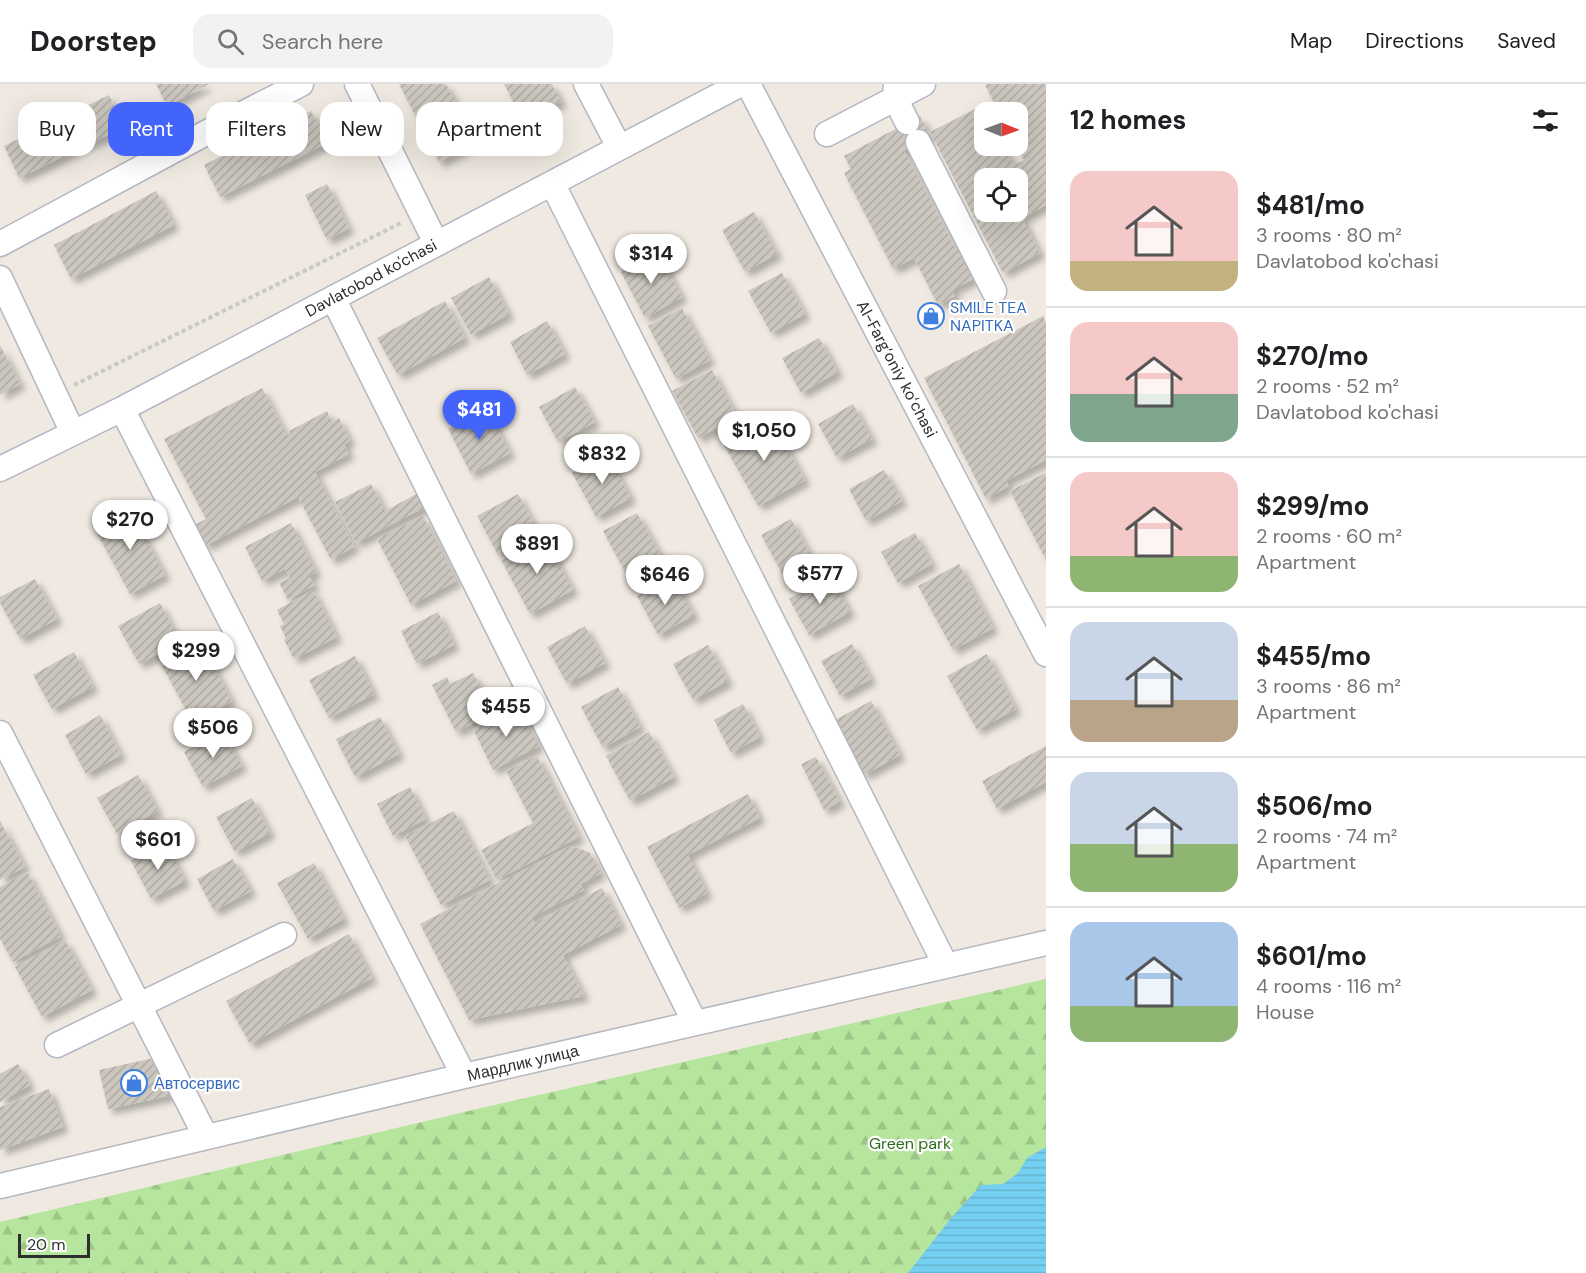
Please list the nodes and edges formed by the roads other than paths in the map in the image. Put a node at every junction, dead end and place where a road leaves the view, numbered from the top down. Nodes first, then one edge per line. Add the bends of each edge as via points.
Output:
1 (301, 84) edge
2 (357, 84) edge
3 (586, 84) edge
4 (741, 84) edge
5 (748, 84) edge
6 (923, 84) edge
7 (895, 91) edge
8 (827, 134) dead end
9 (618, 147) junction
10 (552, 183) junction
11 (436, 243) junction
12 (0, 244) edge
13 (0, 278) edge
14 (994, 291) dead end
15 (333, 298) junction
16 (122, 409) junction
17 (73, 433) junction
18 (0, 470) edge
19 (1046, 654) edge
20 (0, 733) edge
21 (285, 935) dead end
22 (1046, 943) edge
23 (946, 966) junction
24 (139, 1006) junction
25 (695, 1023) junction
26 (57, 1045) dead end
27 (464, 1076) junction
28 (206, 1137) junction
29 (0, 1186) edge

1 - 12 street
2 - 11 street
3 - 9 street
4 - 9 street, Davlatobod ko'chasi
5 - 19 street, Al-Farg‘oniy ko‘chasi
6 - 7 street
7 - 8 street
7 - 14 street
9 - 10 street, Davlatobod ko'chasi
10 - 11 street, Davlatobod ko'chasi
10 - 23 street
11 - 15 street, Davlatobod ko'chasi
13 - 17 street
15 - 16 street, Davlatobod ko'chasi
15 - 25 street
16 - 17 street, Davlatobod ko'chasi
16 - 27 street
17 - 18 street, Davlatobod ko'chasi
20 - 24 street
21 - 24 street
22 - 23 street, Мардлик улица
23 - 25 street, Мардлик улица
24 - 26 street
24 - 28 street
25 - 27 street, Мардлик улица
27 - 28 street, Мардлик улица
28 - 29 street, Мардлик улица

